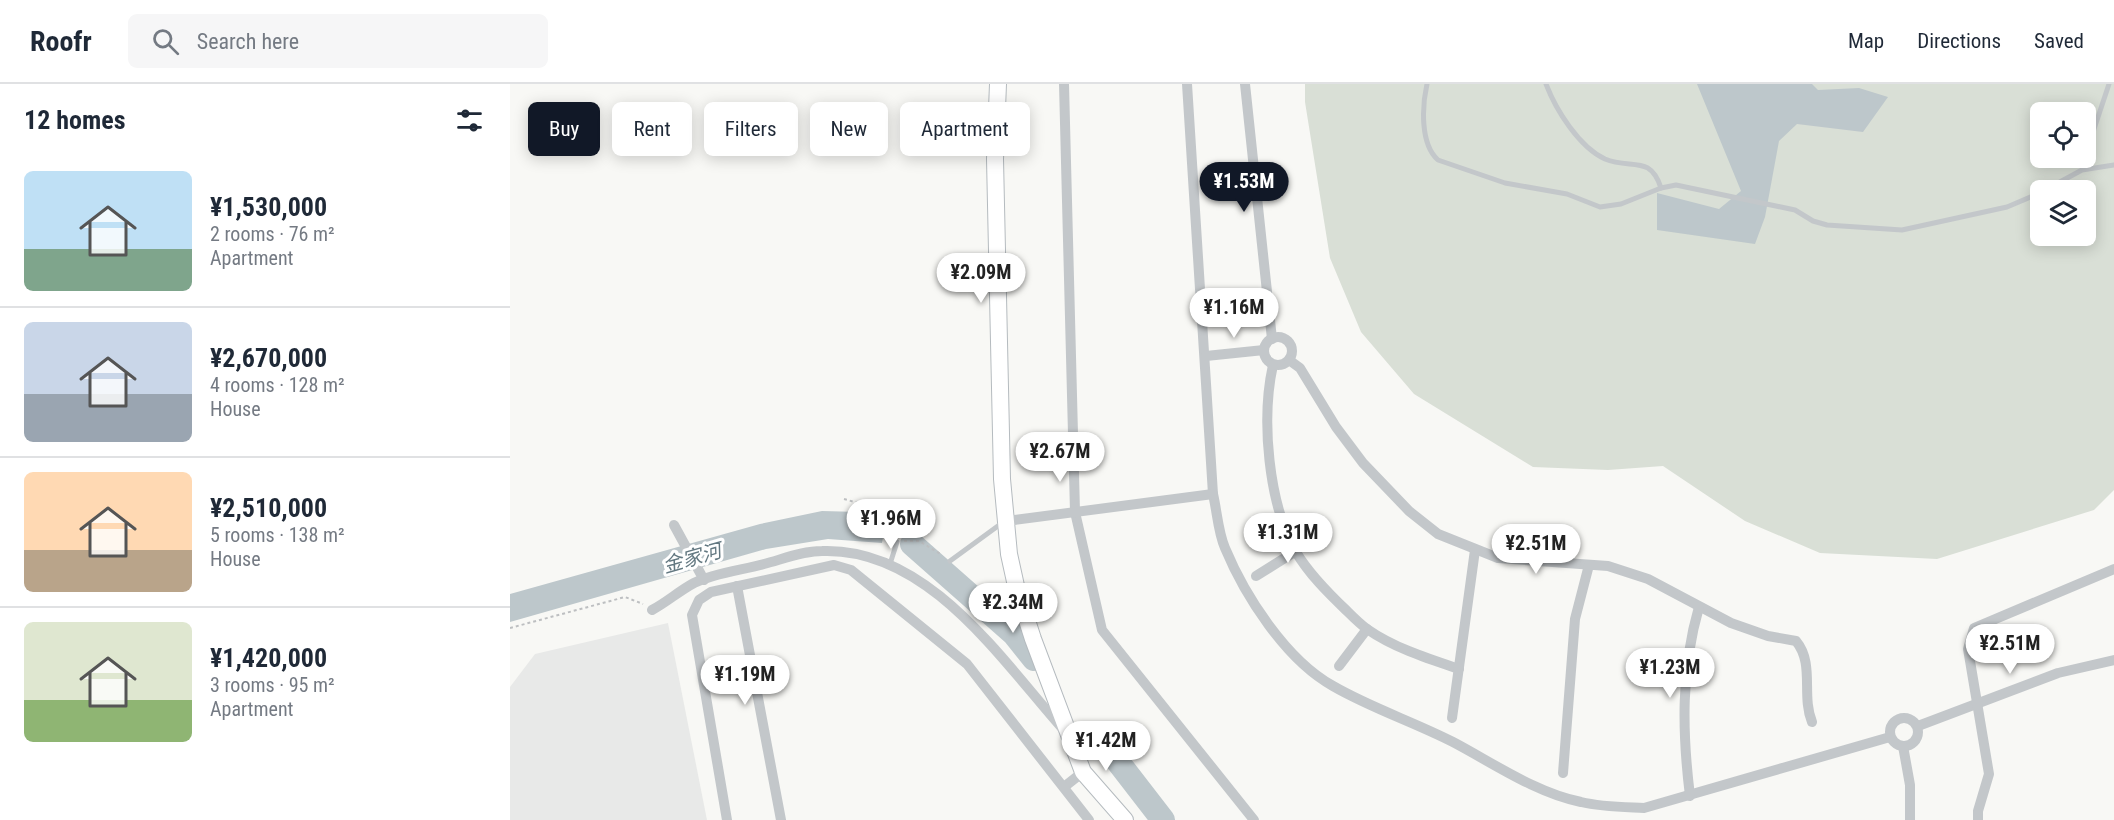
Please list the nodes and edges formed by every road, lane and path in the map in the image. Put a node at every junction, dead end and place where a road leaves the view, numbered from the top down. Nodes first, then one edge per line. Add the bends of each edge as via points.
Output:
1 (998, 84) edge
2 (1064, 84) edge
3 (1187, 84) edge
4 (1245, 84) edge
5 (1427, 84) edge
6 (1546, 84) edge
7 (2109, 84) edge
8 (2096, 123) edge
9 (2114, 165) edge
10 (2096, 166) edge
11 (2087, 168) edge
12 (2064, 180) edge
13 (1661, 188) junction
14 (2030, 197) edge
15 (1272, 339) junction
16 (1264, 350) junction
17 (1206, 356) junction
18 (1289, 360) junction
19 (1273, 365) junction
20 (1213, 494) junction
21 (844, 500) dead end
22 (1075, 512) junction
23 (1007, 521) junction
24 (674, 525) dead end
25 (897, 542) junction
26 (1475, 550) junction
27 (1296, 551) junction
28 (950, 561) joint
29 (890, 564) junction
30 (1589, 565) junction
31 (2114, 569) edge
32 (1256, 576) dead end
33 (704, 580) junction
34 (737, 586) junction
35 (1699, 607) junction
36 (652, 610) joint
37 (510, 628) edge
38 (1367, 629) junction
39 (2114, 660) edge
40 (1339, 666) dead end
41 (1459, 669) junction
42 (1979, 702) junction
43 (1452, 718) dead end
44 (1812, 722) dead end
45 (1918, 726) junction
46 (1068, 735) junction
47 (1890, 737) junction
48 (1903, 746) junction
49 (1083, 772) junction
50 (1563, 774) dead end
51 (1064, 788) junction
52 (1690, 796) junction
53 (728, 820) edge
54 (781, 820) edge
55 (1089, 820) edge
56 (1125, 820) edge
57 (1254, 820) edge
58 (1910, 820) edge
59 (1978, 820) edge

1 - 23 street via 995,159 1002,479
2 - 22 street
3 - 17 street
4 - 15 street
5 - 13 lane via 1426,142 1438,160 1505,183 1567,194 1600,207 1621,204
6 - 13 lane via 1570,124 1592,150 1617,163 1649,167 1656,173
7 - 8 lane
9 - 10 lane
11 - 12 lane
13 - 14 lane via 1676,185 1790,209 1827,225 1902,230 2007,207
15 - 16 street
15 - 18 street via 1283,338 1291,344
16 - 17 street
16 - 19 street
17 - 20 street
18 - 19 street
18 - 26 street via 1300,368 1335,427 1363,463 1409,511 1438,534
19 - 27 street via 1267,391 1270,450 1277,501
20 - 22 street
20 - 52 street via 1224,546 1248,595 1273,631 1332,686 1544,789 1579,802 1644,808
21 - 25 path via 858,503
22 - 23 street
22 - 57 street via 1102,630
23 - 28 lane
23 - 46 street via 1016,586
24 - 33 street
25 - 28 path via 920,541
25 - 29 lane
26 - 30 street via 1498,558
26 - 41 street
27 - 32 street
27 - 38 street via 1326,591
29 - 33 street via 822,551
29 - 46 street via 951,605
30 - 35 street via 1608,566 1648,579
30 - 50 street via 1575,619
31 - 42 street via 1974,628 1968,649
33 - 36 street
34 - 51 street via 834,565 850,570 967,664
34 - 53 street via 711,592 699,600 692,615
34 - 54 street
35 - 44 street via 1768,636 1796,641 1806,656
35 - 52 street via 1689,644 1685,694 1684,743
36 - 37 path via 625,597
38 - 40 street
38 - 41 street
39 - 42 street via 2058,673
41 - 43 street
42 - 45 street
42 - 59 street via 1989,774
45 - 47 street via 1910,718 1898,718 1890,726
45 - 48 street via 1918,738 1910,746
46 - 49 street
47 - 48 street
47 - 52 street
48 - 58 street via 1910,785
49 - 51 street
49 - 56 street
51 - 55 street

